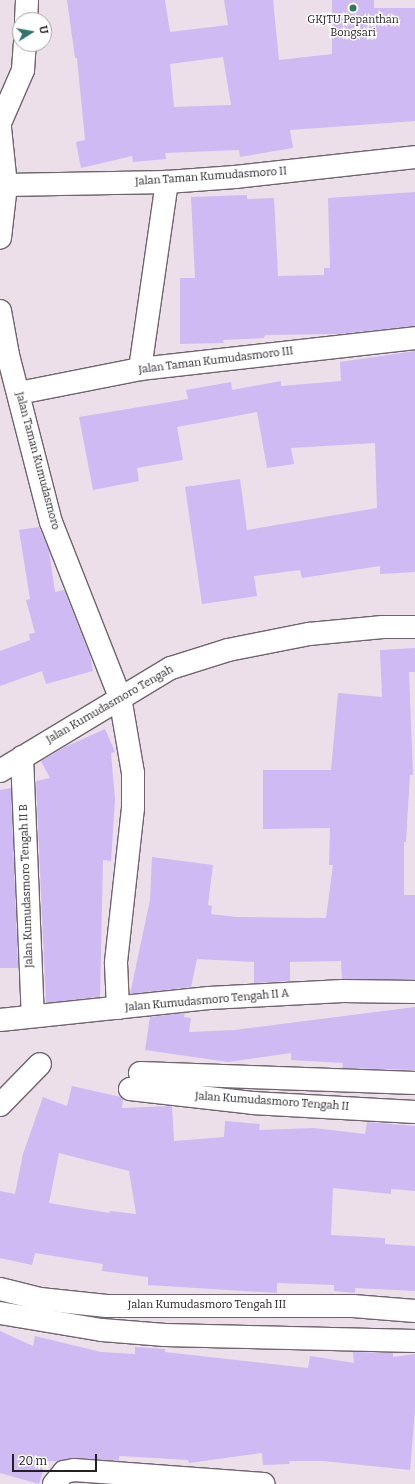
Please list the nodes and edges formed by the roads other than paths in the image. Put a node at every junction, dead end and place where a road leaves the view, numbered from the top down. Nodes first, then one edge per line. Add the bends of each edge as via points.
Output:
1 (27, 0) edge
2 (26, 12) edge
3 (24, 52) edge
4 (0, 124) edge
5 (0, 128) edge
6 (415, 157) edge
7 (167, 182) junction
8 (6, 185) junction
9 (0, 238) edge
10 (0, 311) edge
11 (415, 338) edge
12 (140, 369) junction
13 (19, 393) junction
14 (415, 627) edge
15 (120, 697) junction
16 (22, 757) junction
17 (0, 771) edge
18 (415, 992) edge
19 (118, 1008) junction
20 (33, 1015) junction
21 (0, 1020) edge
22 (40, 1064) dead end
23 (415, 1083) edge
24 (0, 1105) edge
25 (415, 1112) edge
26 (0, 1289) edge
27 (237, 1305) junction
28 (107, 1306) junction
29 (39, 1310) junction
30 (415, 1312) edge
31 (0, 1313) edge
32 (102, 1330) junction
33 (235, 1336) junction
34 (415, 1341) edge
35 (54, 1484) edge
36 (263, 1484) edge

1 - 2 street
3 - 4 street via 23,70
5 - 8 street
6 - 7 street, Jalan Taman Kumudasmoro II
7 - 8 street, Jalan Taman Kumudasmoro II
7 - 12 street
8 - 9 street
10 - 13 street, Jalan Taman Kumudasmoro via 8,355
11 - 12 street, Jalan Taman Kumudasmoro III
12 - 13 street, Jalan Taman Kumudasmoro III
13 - 15 street, Jalan Taman Kumudasmoro via 51,522
14 - 15 street, Jalan Kumudasmoro Tengah via 309,634 228,650 171,668
15 - 16 street, Jalan Kumudasmoro Tengah
15 - 19 street, Jalan Taman Kumudasmoro via 133,773 133,808 116,963
16 - 17 street, Jalan Kumudasmoro Tengah
16 - 20 street, Jalan Kumudasmoro Tengah II B
18 - 19 street, Jalan Kumudasmoro Tengah II A via 343,991
19 - 20 street, Jalan Kumudasmoro Tengah II A
20 - 21 street, Jalan Kumudasmoro Tengah II A
22 - 24 street
23 - 25 street, Jalan Kumudasmoro Tengah II via 135,1081 252,1103
26 - 29 street, Jalan Kumudasmoro Tengah III
27 - 28 street, Jalan Kumudasmoro Tengah III
27 - 30 street, Jalan Kumudasmoro Tengah III via 353,1306
27 - 33 street
28 - 29 street, Jalan Kumudasmoro Tengah III
28 - 32 street
29 - 31 street
29 - 32 street
32 - 33 street via 165,1335
33 - 34 street
35 - 36 street via 64,1472 74,1470

